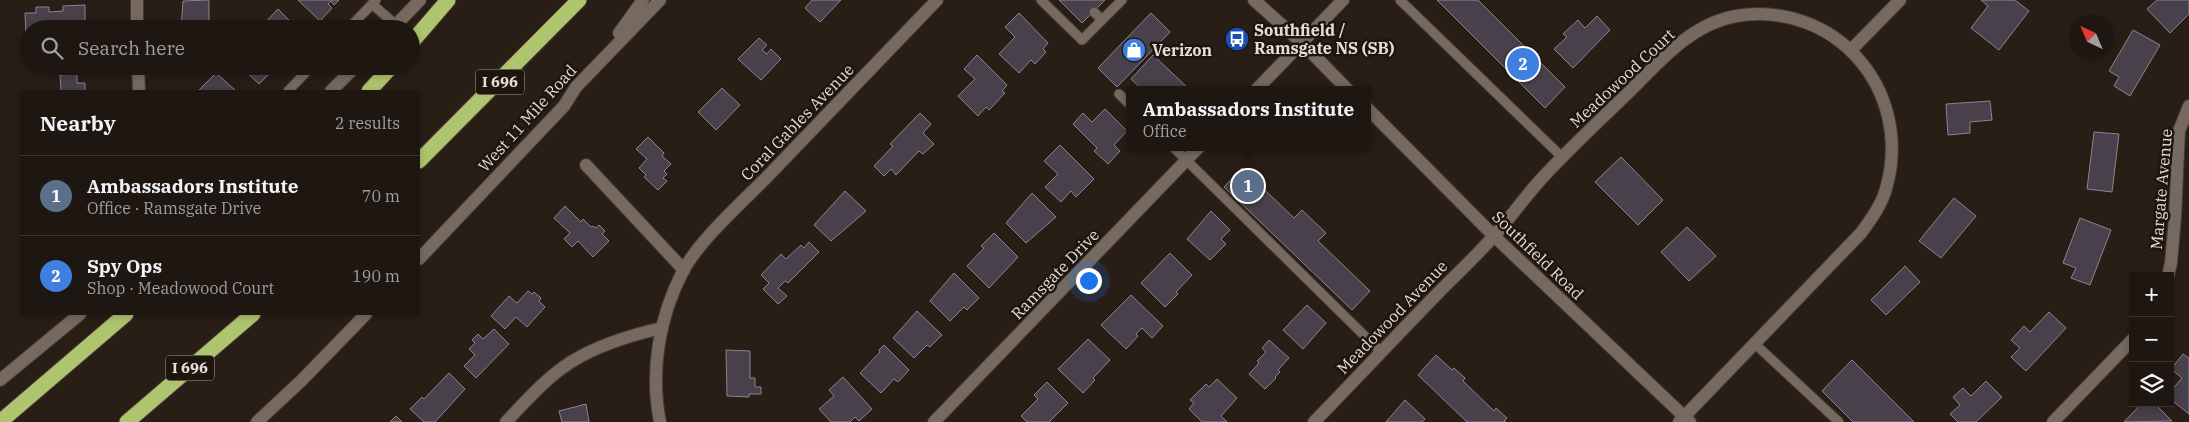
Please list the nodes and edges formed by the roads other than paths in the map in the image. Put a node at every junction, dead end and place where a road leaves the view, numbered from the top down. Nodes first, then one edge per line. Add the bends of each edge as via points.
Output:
1 (137, 0) edge
2 (420, 0) edge
3 (448, 0) edge
4 (579, 0) edge
5 (643, 0) edge
6 (660, 0) edge
7 (937, 0) edge
8 (1041, 0) edge
9 (1254, 0) edge
10 (1342, 0) edge
11 (1400, 0) edge
12 (1900, 0) edge
13 (1120, 1) edge
14 (374, 2) edge
15 (1094, 12) dead end
16 (137, 20) edge
17 (357, 20) edge
18 (388, 20) edge
19 (401, 20) edge
20 (1102, 20) junction
21 (420, 33) edge
22 (1302, 43) junction
23 (1852, 50) junction
24 (592, 71) junction
25 (138, 75) edge
26 (303, 75) edge
27 (347, 75) edge
28 (384, 75) edge
29 (1260, 86) edge
30 (1344, 86) edge
31 (139, 90) edge
32 (289, 90) edge
33 (332, 90) edge
34 (370, 90) edge
35 (1119, 94) dead end
36 (1126, 101) edge
37 (2189, 106) edge
38 (1371, 112) edge
39 (1177, 151) edge
40 (1195, 151) edge
41 (1562, 157) junction
42 (420, 161) edge
43 (1186, 161) junction
44 (586, 165) dead end
45 (1494, 236) junction
46 (420, 258) edge
47 (684, 270) junction
48 (2169, 272) edge
49 (79, 315) edge
50 (125, 315) edge
51 (252, 315) edge
52 (365, 315) edge
53 (662, 328) junction
54 (1755, 344) junction
55 (2129, 344) edge
56 (1381, 352) junction
57 (0, 380) edge
58 (1684, 420) edge
59 (0, 422) edge
60 (127, 422) edge
61 (256, 422) edge
62 (506, 422) edge
63 (660, 422) edge
64 (934, 422) edge
65 (1314, 422) edge
66 (1839, 422) edge
67 (2053, 422) edge

1 - 16 street
2 - 19 street
3 - 21 highway
4 - 42 highway, I 696
5 - 24 street
6 - 24 street, West 11 Mile Road
7 - 47 street, Coral Gables Avenue via 736,209
8 - 20 lane via 1082,40
9 - 22 street
10 - 22 street
11 - 41 lane
12 - 23 street
13 - 20 lane
14 - 17 lane
14 - 18 lane
15 - 20 lane
22 - 29 street
22 - 30 street
23 - 41 street, Meadowood Court via 1821,27 1796,18 1763,13 1735,16 1701,28 1672,50
23 - 54 street, Meadowood Court via 1882,93 1890,117 1893,152 1887,187 1878,209 1861,233
24 - 46 street, West 11 Mile Road via 564,106
25 - 31 street
26 - 32 lane
27 - 33 street
28 - 34 highway
35 - 36 lane
37 - 48 street, Margate Avenue via 2179,131
38 - 45 street, Southfield Road
39 - 43 lane
40 - 43 street, Ramsgate Drive
41 - 45 street, Meadowood Court
43 - 56 lane
43 - 64 street, Ramsgate Drive
44 - 47 street
45 - 56 street, Meadowood Avenue
45 - 58 street, Southfield Road
47 - 53 street, Coral Gables Avenue via 668,305
49 - 57 street
50 - 59 highway
51 - 60 highway, I 696
52 - 61 street
53 - 62 street via 630,336 572,362
53 - 63 street, Coral Gables Avenue via 656,378
54 - 58 street, Meadowood Court
54 - 66 lane
55 - 67 street
56 - 65 street, Meadowood Avenue

